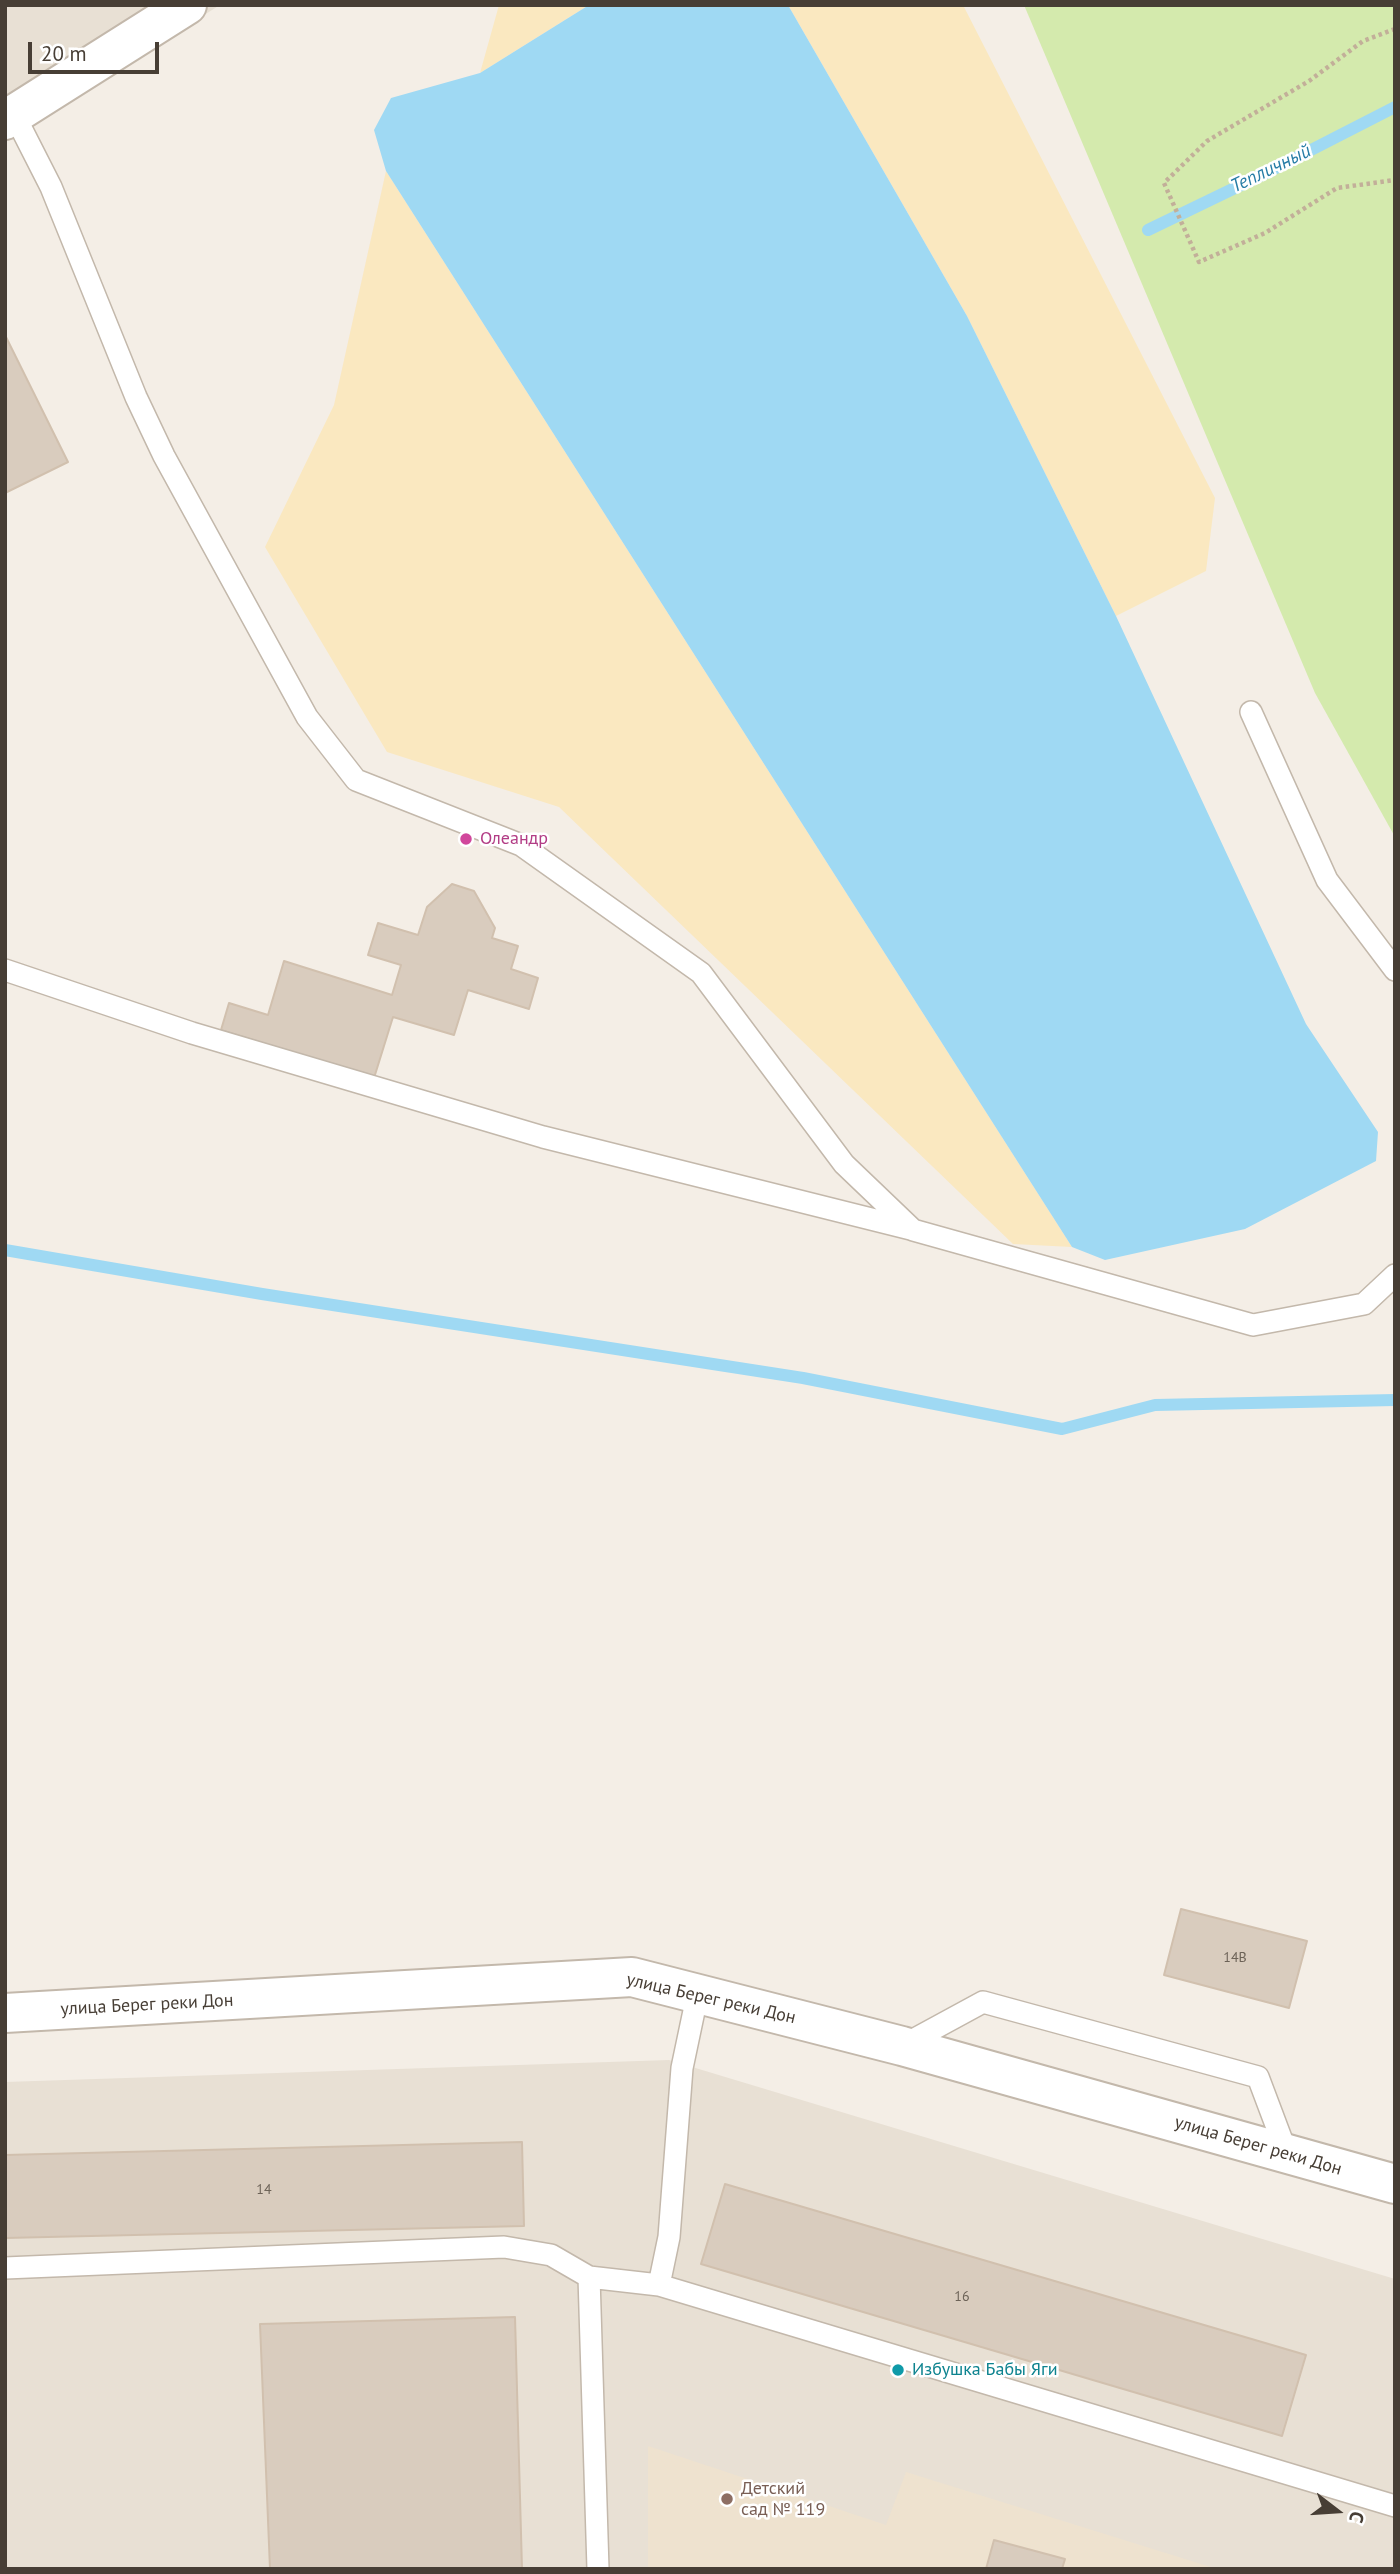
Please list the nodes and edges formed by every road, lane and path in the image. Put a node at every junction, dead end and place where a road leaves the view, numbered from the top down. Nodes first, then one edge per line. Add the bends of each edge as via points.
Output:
1 (187, 5) edge
2 (1395, 29) edge
3 (9, 118) edge
4 (1395, 180) edge
5 (1251, 712) dead end
6 (5, 970) edge
7 (1395, 970) edge
8 (913, 1230) junction
9 (1395, 1275) edge
10 (698, 1992) junction
11 (5, 2013) edge
12 (902, 2046) junction
13 (1287, 2154) junction
14 (1395, 2184) edge
15 (5, 2268) edge
16 (589, 2277) junction
17 (659, 2285) junction
18 (1395, 2506) edge
19 (598, 2569) edge

1 - 3 street
2 - 4 path via 1363,41 1309,82 1207,141 1164,183 1199,262 1265,233 1337,188
3 - 8 lane via 22,130 51,187 164,456 307,717 356,780 521,845 701,973 844,1164
5 - 7 lane via 1326,880
6 - 8 lane via 192,1033 543,1137
8 - 9 lane via 1253,1325 1364,1304
10 - 11 street, улица Берег реки Дон via 632,1977
10 - 12 street, улица Берег реки Дон
10 - 17 lane via 682,2068 668,2237
12 - 13 street, улица Берег реки Дон
12 - 13 lane via 983,2002 1258,2077
13 - 14 street, улица Берег реки Дон
15 - 16 lane via 504,2247 551,2255
16 - 17 lane
16 - 19 lane
17 - 18 lane

